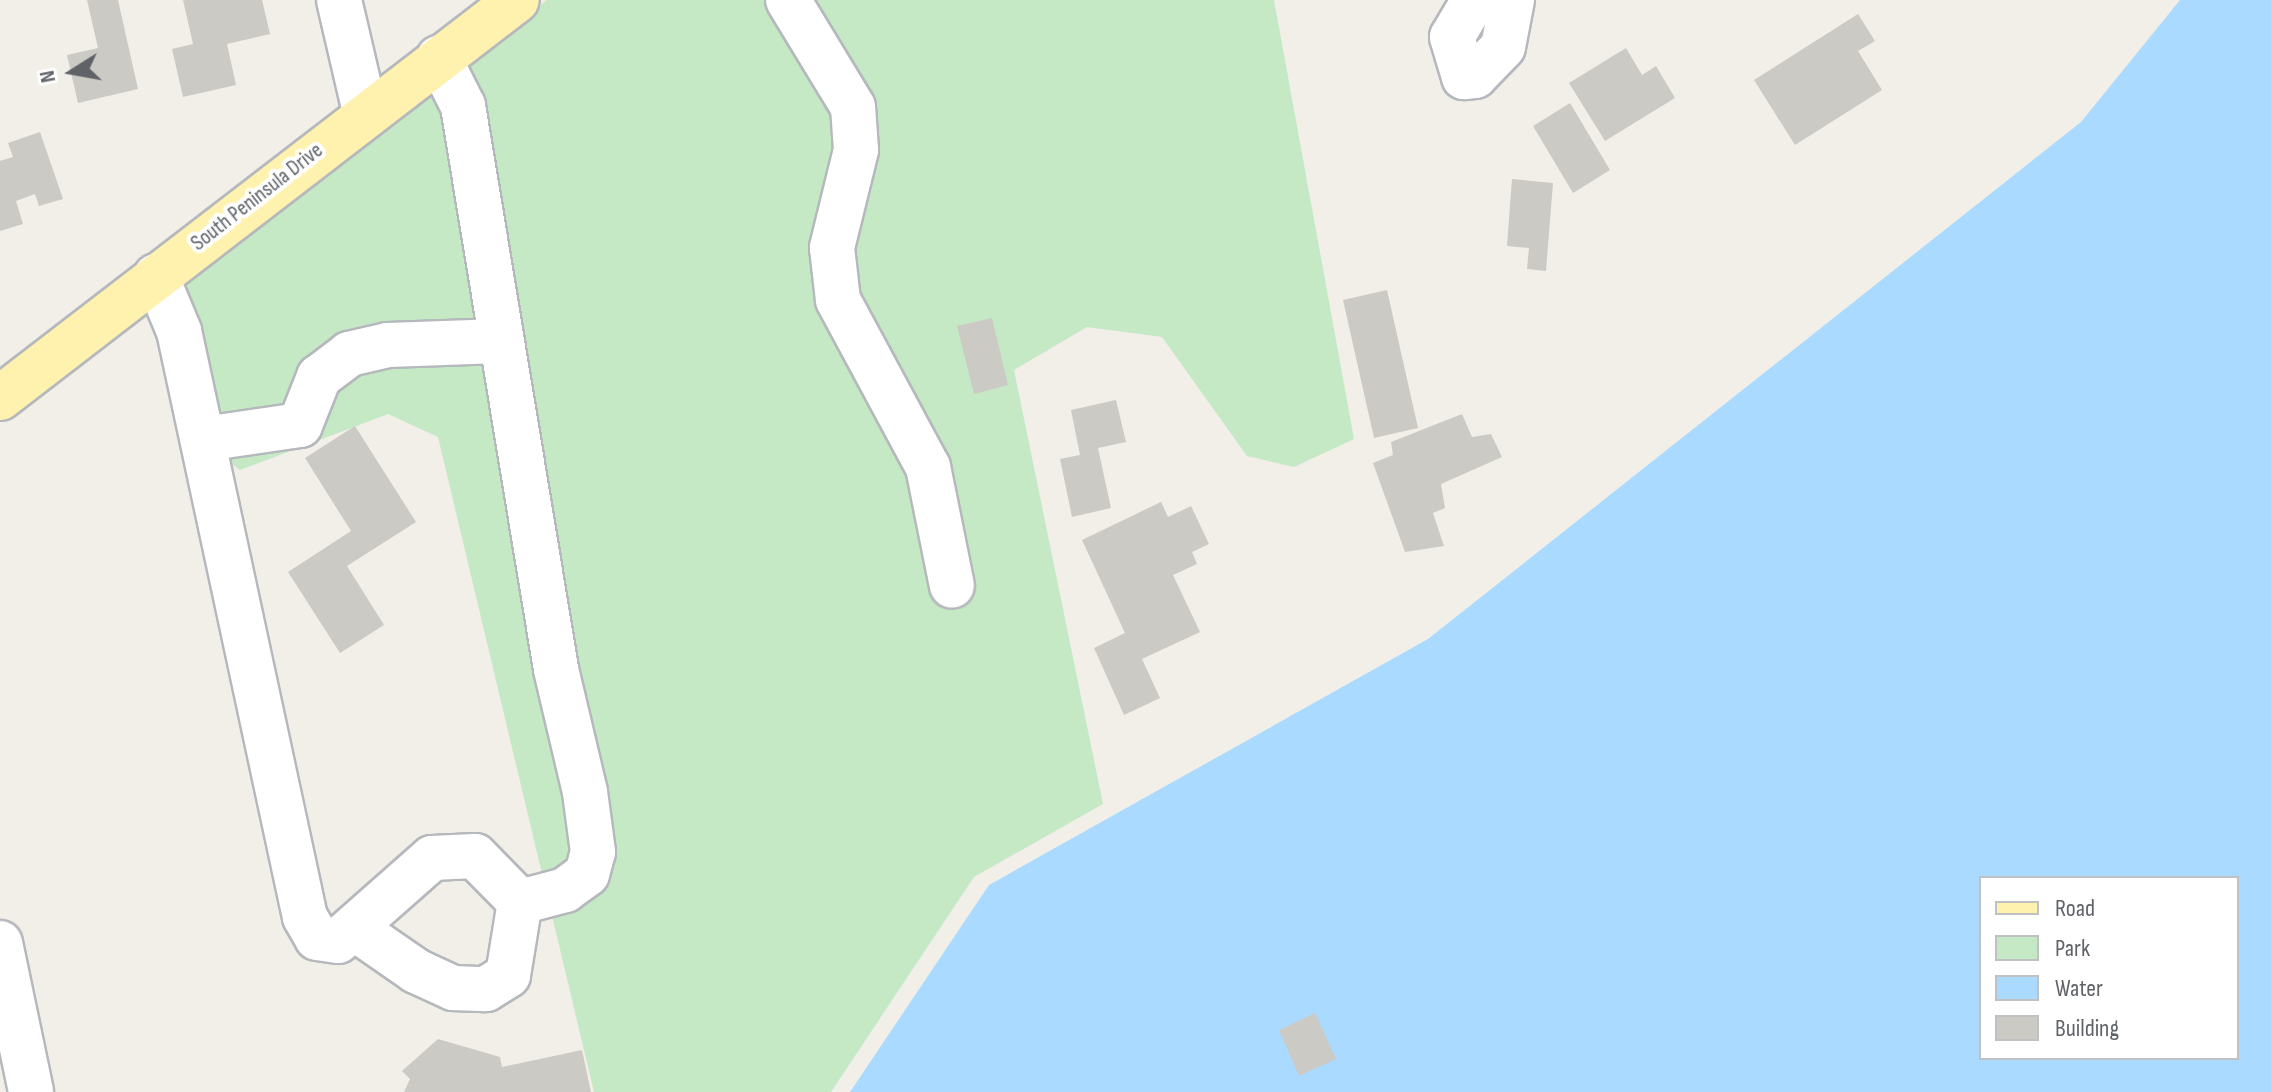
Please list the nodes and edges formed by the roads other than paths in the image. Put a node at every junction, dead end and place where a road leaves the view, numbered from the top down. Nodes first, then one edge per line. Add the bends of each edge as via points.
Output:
1 (339, 0) edge
2 (517, 0) edge
3 (788, 0) edge
4 (1474, 0) edge
5 (1512, 0) edge
6 (439, 58) junction
7 (365, 112) junction
8 (156, 276) junction
9 (498, 341) junction
10 (0, 398) edge
11 (204, 439) junction
12 (952, 586) dead end
13 (520, 902) junction
14 (354, 928) junction
15 (0, 943) edge
16 (31, 1092) edge

1 - 7 street
2 - 6 main road, South Peninsula Drive
3 - 12 street via 853,107 856,150 832,248 838,300 928,467
4 - 5 street via 1452,37 1464,77 1475,76 1503,47
6 - 7 main road, South Peninsula Drive
6 - 9 street via 463,106
7 - 8 main road, South Peninsula Drive
8 - 10 main road, South Peninsula Drive
8 - 11 street via 179,331
9 - 11 street via 388,345 349,354 319,377 300,425
9 - 13 street via 593,852 587,874 565,890
11 - 14 street via 305,917 317,938 338,941
13 - 14 street via 475,856 432,858
13 - 14 street via 508,975 486,989 453,988 416,971
15 - 16 street

